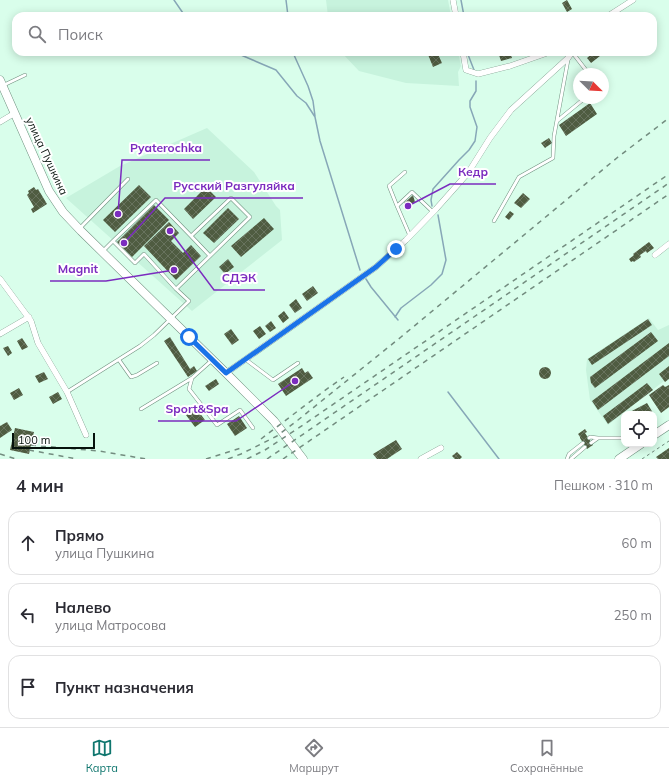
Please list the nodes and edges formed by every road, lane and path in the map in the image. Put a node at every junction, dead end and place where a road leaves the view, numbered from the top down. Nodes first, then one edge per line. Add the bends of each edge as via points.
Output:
1 (453, 0) edge
2 (633, 0) edge
3 (455, 12) edge
4 (614, 12) edge
5 (464, 56) edge
6 (539, 56) edge
7 (569, 56) edge
8 (571, 56) edge
9 (573, 56) edge
10 (584, 68) edge
11 (25, 75) dead end
12 (1, 83) edge
13 (577, 104) edge
14 (15, 113) junction
15 (556, 121) junction
16 (0, 122) edge
17 (405, 172) dead end
18 (128, 179) dead end
19 (397, 206) junction
20 (433, 212) junction
21 (494, 221) dead end
22 (79, 229) junction
23 (191, 236) junction
24 (410, 236) junction
25 (113, 241) junction
26 (669, 244) edge
27 (102, 252) junction
28 (655, 255) dead end
29 (210, 256) junction
30 (0, 278) edge
31 (176, 289) junction
32 (29, 317) junction
33 (170, 319) junction
34 (0, 334) edge
35 (212, 359) junction
36 (245, 359) junction
37 (119, 360) junction
38 (157, 362) dead end
39 (298, 363) dead end
40 (226, 373) junction
41 (192, 378) junction
42 (67, 392) junction
43 (140, 409) dead end
44 (669, 425) edge
45 (253, 428) dead end
46 (657, 433) edge
47 (86, 435) dead end
48 (589, 438) dead end
49 (598, 438) junction
50 (621, 438) edge
51 (669, 441) edge
52 (583, 443) dead end
53 (591, 443) dead end
54 (585, 447) dead end
55 (637, 447) edge
56 (440, 448) dead end
57 (302, 459) edge
58 (421, 459) edge
59 (567, 459) edge
60 (571, 459) edge
61 (619, 459) edge
62 (642, 459) edge

1 - 3 street
2 - 4 street
5 - 6 street via 466,70 478,74
7 - 20 street via 511,110 468,173
8 - 15 lane
9 - 10 lane
11 - 12 lane
12 - 14 main road, улица Пушкина
13 - 15 lane
14 - 16 street
14 - 22 main road, улица Пушкина via 49,192
15 - 21 lane via 553,158 519,176
17 - 19 lane via 389,186
18 - 22 lane
19 - 20 lane via 412,192
19 - 24 lane
20 - 24 street
22 - 27 main road, улица Пушкина
23 - 25 lane via 156,200
23 - 29 lane
23 - 29 lane via 231,198 250,217
24 - 36 street via 376,267
25 - 27 lane
25 - 31 lane via 134,263 144,254
26 - 28 street
27 - 33 main road, улица Пушкина
29 - 31 lane
30 - 32 street
31 - 33 lane via 189,301
32 - 34 street
32 - 42 street via 38,343
33 - 35 main road, улица Пушкина
33 - 37 lane via 150,339
35 - 40 main road, улица Пушкина
35 - 41 lane
36 - 39 lane via 273,380
36 - 40 street
37 - 38 lane via 131,377
37 - 42 lane
40 - 57 main road, улица Пушкина via 274,421
41 - 43 lane
41 - 45 lane via 189,389 217,425 240,410
42 - 47 street
44 - 46 main road
48 - 49 lane
49 - 50 lane
49 - 53 lane
51 - 62 path
52 - 59 lane via 569,454
54 - 60 lane
55 - 61 main road
56 - 58 street

